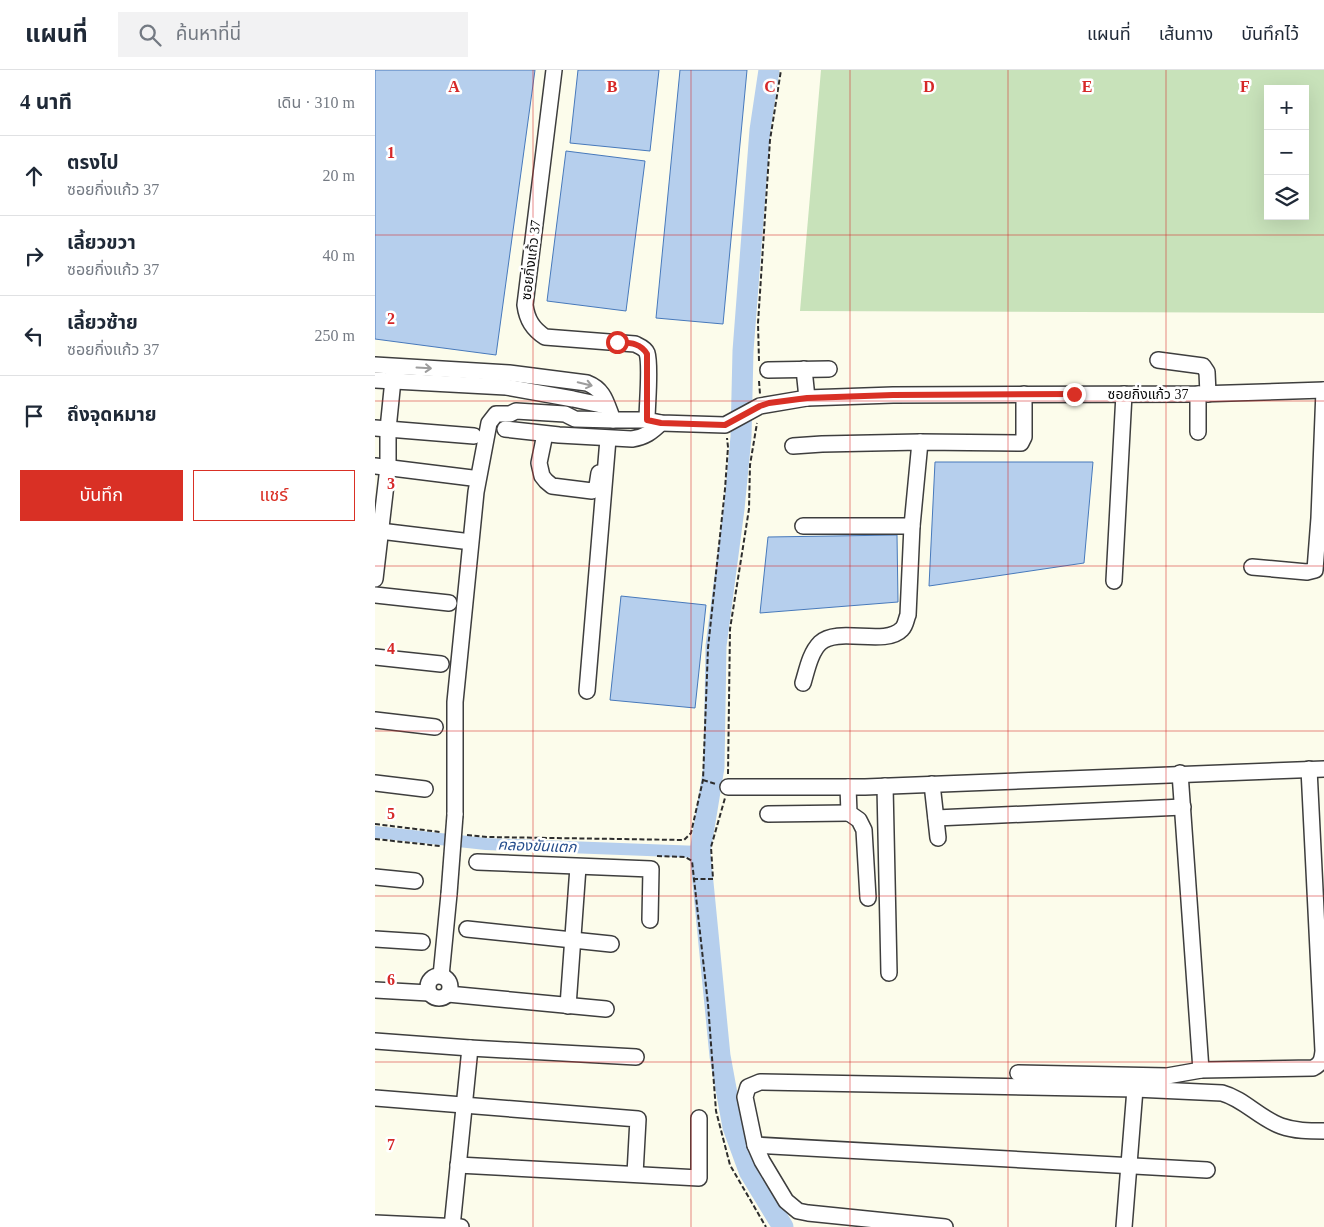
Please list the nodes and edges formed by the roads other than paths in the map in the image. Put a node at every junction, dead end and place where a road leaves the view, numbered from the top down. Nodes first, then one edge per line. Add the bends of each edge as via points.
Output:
1 (554, 70) edge
2 (1158, 360) dead end
3 (375, 365) edge
4 (804, 368) junction
5 (829, 369) dead end
6 (762, 372) road end
7 (394, 373) junction
8 (375, 380) edge
9 (1324, 390) edge
10 (1024, 394) junction
11 (1124, 394) junction
12 (1203, 394) junction
13 (807, 398) junction
14 (610, 413) junction
15 (654, 421) junction
16 (560, 428) junction
17 (382, 429) edge
18 (505, 429) dead end
19 (1198, 432) dead end
20 (474, 436) dead end
21 (606, 439) junction
22 (920, 442) junction
23 (793, 446) dead end
24 (381, 467) edge
25 (472, 478) dead end
26 (803, 526) dead end
27 (912, 526) junction
28 (381, 531) junction
29 (463, 541) dead end
30 (1252, 567) dead end
31 (375, 579) edge
32 (1114, 581) dead end
33 (375, 595) edge
34 (449, 603) dead end
35 (375, 657) edge
36 (441, 664) dead end
37 (803, 683) dead end
38 (587, 691) dead end
39 (375, 720) edge
40 (435, 727) dead end
41 (1316, 769) edge
42 (1179, 774) junction
43 (375, 784) edge
44 (932, 784) junction
45 (885, 786) junction
46 (728, 787) road end
47 (848, 787) junction
48 (425, 789) dead end
49 (1183, 806) junction
50 (849, 813) junction
51 (768, 814) dead end
52 (936, 818) junction
53 (938, 838) dead end
54 (477, 862) dead end
55 (578, 867) junction
56 (375, 877) edge
57 (415, 881) dead end
58 (867, 898) dead end
59 (650, 920) dead end
60 (467, 929) dead end
61 (375, 939) edge
62 (573, 940) junction
63 (422, 942) dead end
64 (611, 944) dead end
65 (889, 973) dead end
66 (441, 976) junction
67 (375, 990) edge
68 (429, 993) junction
69 (448, 994) junction
70 (568, 1006) junction
71 (606, 1009) dead end
72 (375, 1041) edge
73 (469, 1048) junction
74 (637, 1057) dead end
75 (1201, 1070) junction
76 (1018, 1073) dead end
77 (1135, 1089) junction
78 (375, 1098) edge
79 (464, 1104) junction
80 (699, 1118) dead end
81 (1324, 1131) edge
82 (755, 1146) junction
83 (458, 1164) junction
84 (1130, 1166) junction
85 (1207, 1170) dead end
86 (635, 1174) junction
87 (375, 1223) edge
88 (394, 1226) edge
89 (451, 1227) edge
90 (461, 1227) edge
91 (945, 1227) edge
92 (1124, 1227) edge

1 - 15 street, ซอยกิ่งแก้ว 37 via 525,306 527,315 535,330 545,337 635,344 645,350
2 - 12 street via 1203,366 1207,372
3 - 7 street
4 - 5 street
4 - 6 street
4 - 13 street
7 - 8 street
7 - 14 street via 531,383
7 - 17 street
9 - 12 street, ซอยกิ่งแก้ว 37
9 - 30 street via 1315,570
10 - 11 street, ซอยกิ่งแก้ว 37
10 - 13 street, ซอยกิ่งแก้ว 37
10 - 22 street via 1024,437 1021,443
11 - 12 street, ซอยกิ่งแก้ว 37
11 - 32 street
12 - 19 street
13 - 15 street, ซอยกิ่งแก้ว 37 via 769,403 725,425
14 - 15 street
14 - 16 street
15 - 21 street via 651,433 642,438
16 - 18 street
16 - 21 street
16 - 21 street via 539,463 542,476 552,486 592,491 597,486
16 - 66 street, bridge via 515,420 508,414 496,414 489,422 476,492 455,702 455,815
17 - 20 street
17 - 24 street
21 - 38 street
22 - 23 street
22 - 27 street
24 - 25 street
24 - 28 street
26 - 27 street
27 - 37 street via 905,625 889,635 835,637 821,642 811,656
28 - 29 street
28 - 31 street
33 - 34 street
35 - 36 street
39 - 40 street
41 - 42 street
41 - 75 street via 1322,1060 1313,1068
42 - 44 street
42 - 49 street
43 - 48 street
44 - 45 street
44 - 52 street
45 - 47 street
45 - 65 street
46 - 47 street
47 - 50 street
49 - 52 street
49 - 75 street
50 - 51 street
50 - 58 street via 859,820 864,830
52 - 53 street
54 - 55 street
55 - 59 street via 651,869
55 - 62 street
56 - 57 street
60 - 62 street
61 - 63 street
62 - 64 street
62 - 70 street
66 - 68 street via 431,979 427,986
66 - 69 street via 450,983
67 - 68 street
68 - 69 street via 438,999
69 - 70 street
70 - 71 street
72 - 73 street
73 - 74 street
73 - 79 street
75 - 76 street via 1167,1076
77 - 81 street via 1222,1093 1233,1096 1280,1126
77 - 82 street via 760,1082 748,1086 745,1097
77 - 84 street
78 - 79 street
79 - 83 street
79 - 86 street via 638,1119
80 - 86 street via 699,1178
82 - 84 street
82 - 91 street via 786,1201 798,1211
83 - 86 street
83 - 89 street
84 - 85 street
84 - 92 street
87 - 88 street
88 - 89 street
89 - 90 street

